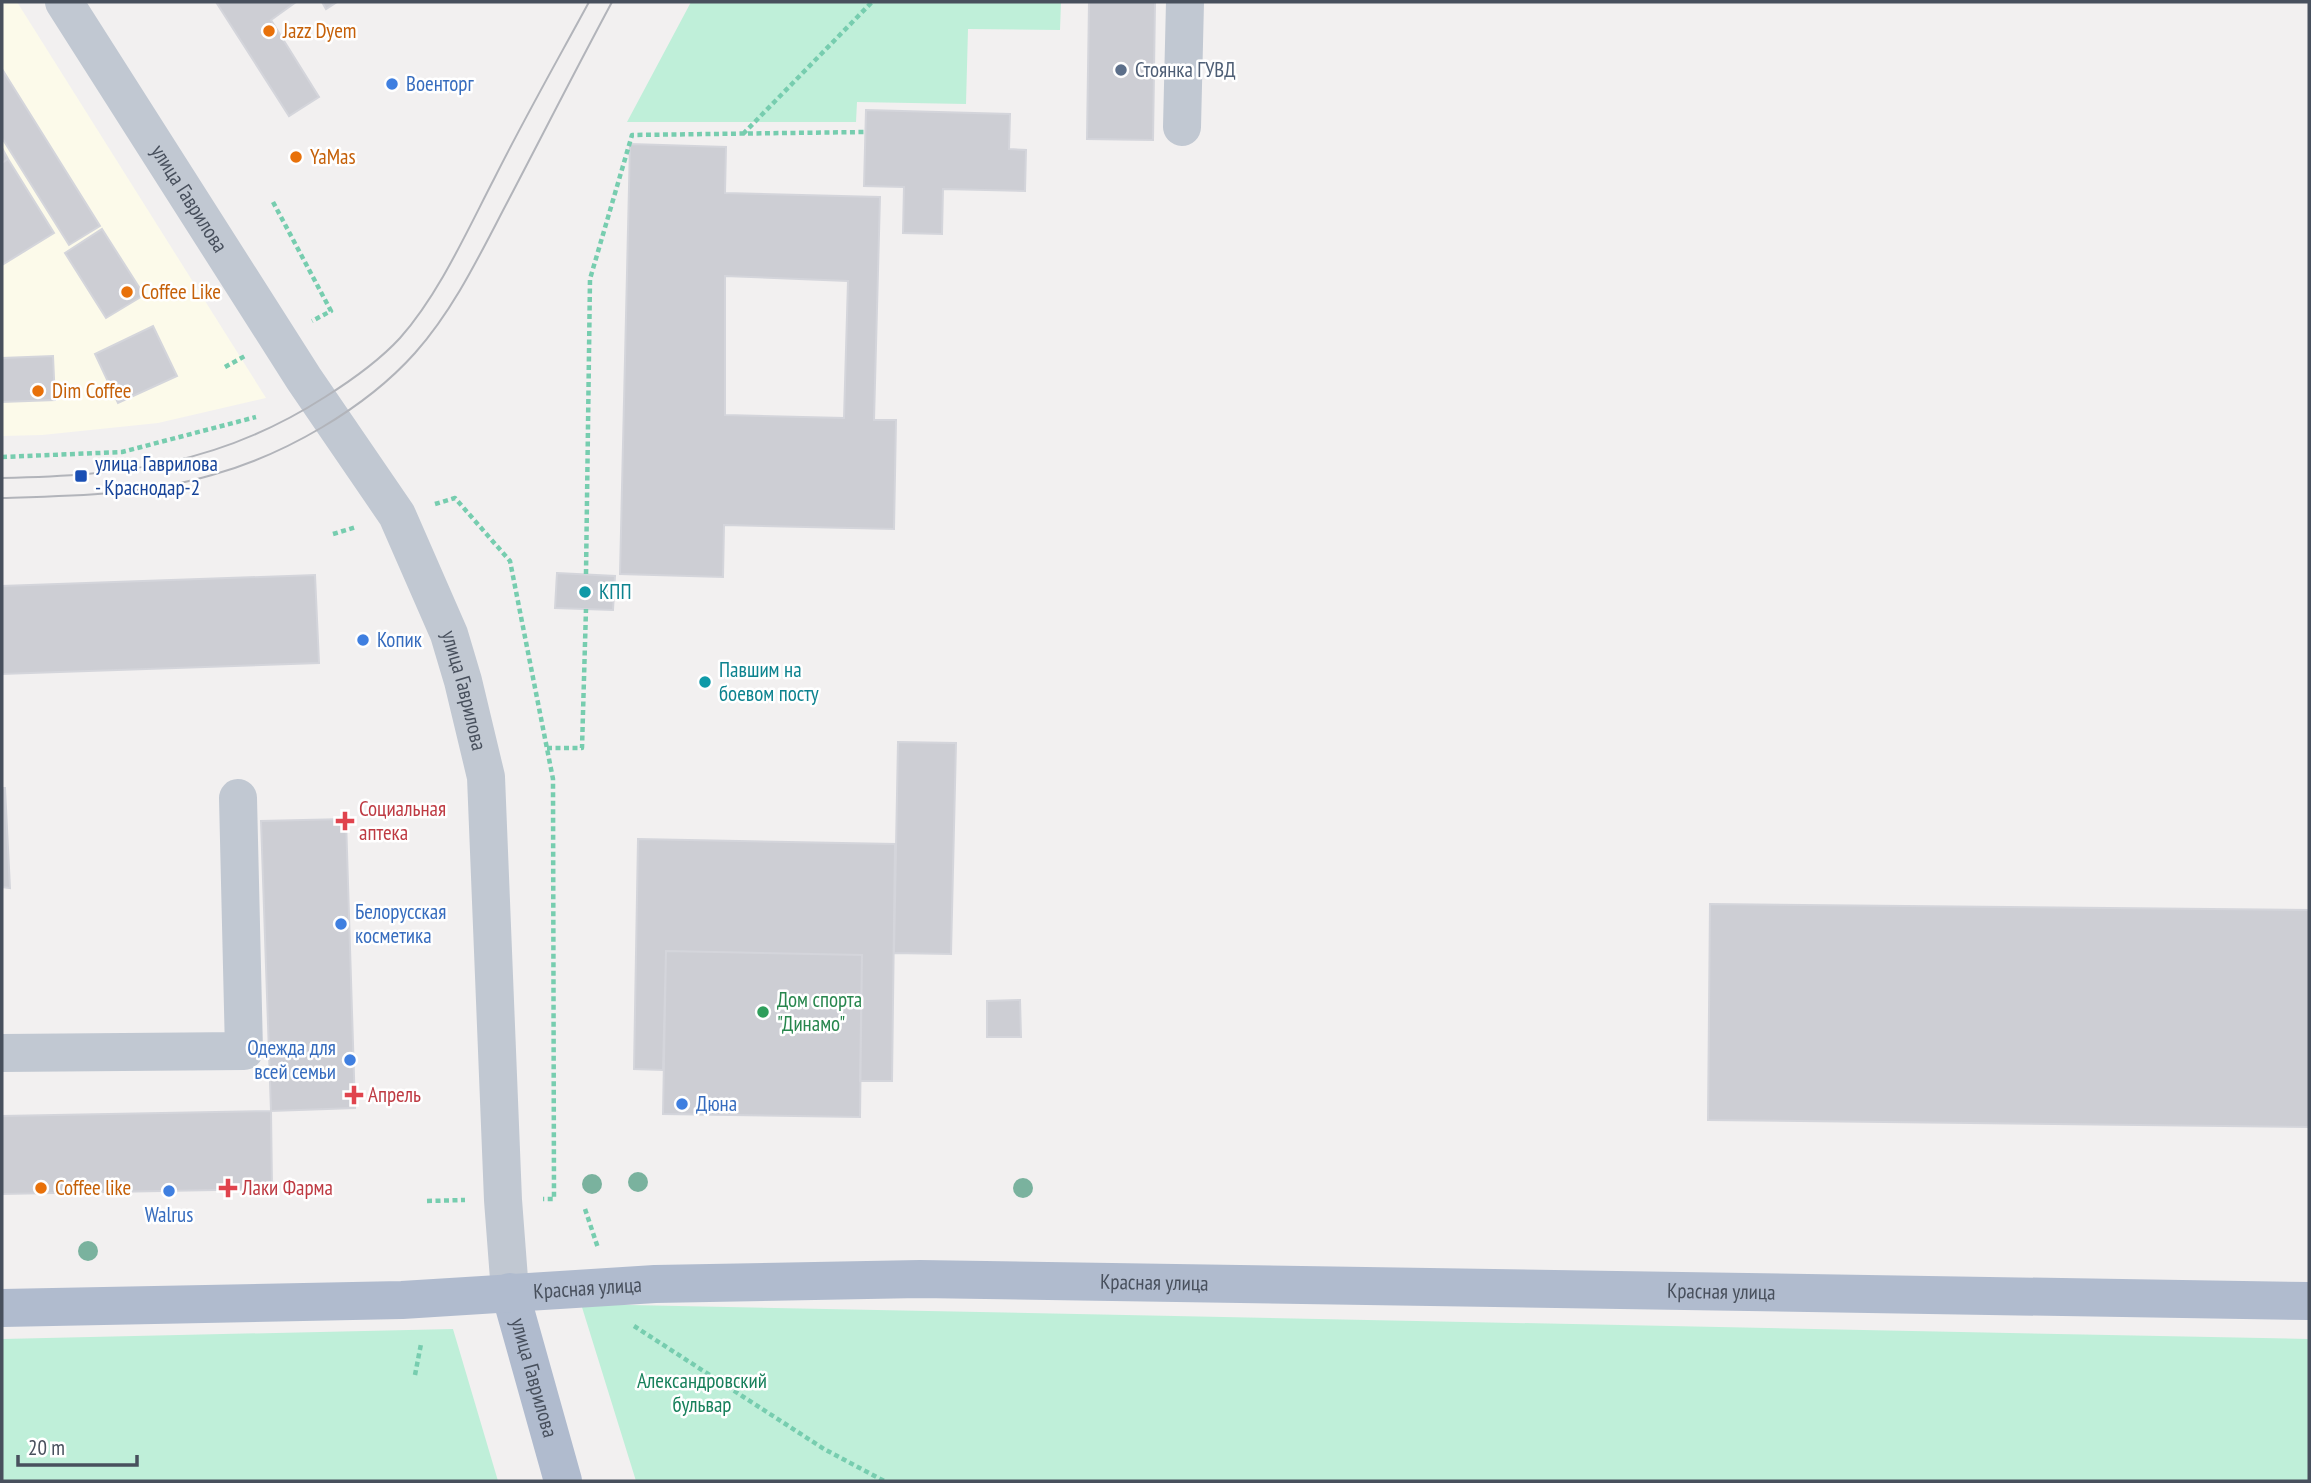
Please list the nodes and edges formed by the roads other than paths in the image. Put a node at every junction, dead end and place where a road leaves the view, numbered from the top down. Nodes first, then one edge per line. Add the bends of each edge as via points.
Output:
1 (64, 2) edge
2 (1185, 2) edge
3 (1182, 127) dead end
4 (238, 798) dead end
5 (2, 1052) edge
6 (510, 1292) junction
7 (2309, 1301) edge
8 (2, 1308) edge
9 (563, 1481) edge

1 - 6 street, улица Гаврилова via 304,379 397,515 449,634 486,777
2 - 3 street
4 - 5 street via 244,1051
6 - 7 main road, Красная улица via 920,1279
6 - 8 main road, Красная улица via 402,1300
6 - 9 main road, улица Гаврилова

